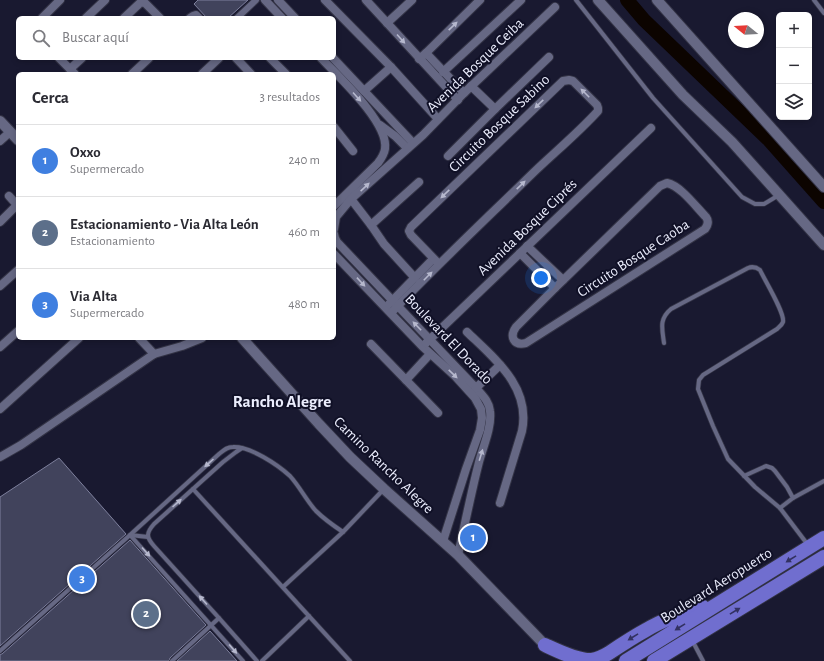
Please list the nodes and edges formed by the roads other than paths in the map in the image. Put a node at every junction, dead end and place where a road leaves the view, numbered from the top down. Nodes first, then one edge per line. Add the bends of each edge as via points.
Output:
1 (60, 0) edge
2 (105, 0) edge
3 (256, 0) edge
4 (265, 0) edge
5 (278, 0) edge
6 (325, 0) edge
7 (366, 0) edge
8 (412, 0) edge
9 (480, 0) edge
10 (521, 0) edge
11 (576, 0) edge
12 (598, 0) edge
13 (657, 0) edge
14 (814, 0) edge
15 (555, 7) dead end
16 (824, 13) edge
17 (44, 16) edge
18 (88, 16) edge
19 (126, 16) edge
20 (158, 16) edge
21 (239, 16) edge
22 (280, 16) edge
23 (293, 16) edge
24 (336, 16) edge
25 (387, 23) junction
26 (426, 53) junction
27 (549, 57) dead end
28 (419, 58) junction
29 (64, 60) edge
30 (147, 60) edge
31 (217, 60) edge
32 (238, 60) edge
33 (272, 60) edge
34 (322, 60) edge
35 (335, 60) edge
36 (75, 64) edge
37 (391, 67) junction
38 (134, 72) edge
39 (204, 72) edge
40 (249, 72) edge
41 (284, 72) edge
42 (331, 72) edge
43 (443, 72) junction
44 (336, 79) edge
45 (471, 86) junction
46 (364, 91) junction
47 (464, 93) junction
48 (458, 100) junction
49 (495, 109) junction
50 (438, 119) junction
51 (378, 123) junction
52 (1, 124) edge
53 (651, 128) dead end
54 (336, 130) edge
55 (10, 132) junction
56 (16, 138) edge
57 (0, 140) edge
58 (410, 145) junction
59 (353, 151) dead end
60 (448, 156) dead end
61 (419, 182) dead end
62 (824, 187) edge
63 (779, 195) junction
64 (9, 196) dead end
65 (352, 199) junction
66 (16, 204) edge
67 (336, 204) edge
68 (16, 208) edge
69 (336, 217) edge
70 (0, 222) edge
71 (371, 224) junction
72 (336, 240) edge
73 (824, 245) edge
74 (527, 246) junction
75 (520, 253) junction
76 (336, 256) edge
77 (436, 262) junction
78 (16, 272) edge
79 (415, 278) junction
80 (563, 280) junction
81 (0, 286) edge
82 (555, 288) junction
83 (395, 303) junction
84 (388, 310) junction
85 (467, 332) dead end
86 (16, 333) edge
87 (429, 339) junction
88 (77, 340) edge
89 (141, 340) edge
90 (197, 340) edge
91 (244, 340) edge
92 (664, 343) dead end
93 (371, 344) dead end
94 (422, 346) junction
95 (0, 347) edge
96 (154, 354) junction
97 (430, 354) junction
98 (500, 365) junction
99 (406, 380) junction
100 (476, 388) junction
101 (0, 409) edge
102 (438, 413) dead end
103 (242, 448) junction
104 (0, 457) edge
105 (466, 469) junction
106 (477, 472) junction
107 (744, 476) junction
108 (824, 481) edge
109 (194, 489) junction
110 (384, 489) junction
111 (793, 498) junction
112 (500, 503) dead end
113 (780, 508) junction
114 (452, 515) junction
115 (466, 520) junction
116 (343, 532) junction
117 (130, 535) junction
118 (148, 537) junction
119 (824, 538) edge
120 (443, 541) junction
121 (809, 547) junction
122 (458, 555) junction
123 (824, 558) edge
124 (182, 577) junction
125 (174, 584) junction
126 (283, 587) junction
127 (721, 602) junction
128 (309, 616) junction
129 (219, 618) junction
130 (212, 625) junction
131 (691, 638) junction
132 (546, 645) junction
133 (0, 650) edge
134 (172, 661) edge
135 (243, 661) edge
136 (256, 661) edge
137 (262, 661) edge
138 (350, 661) edge
139 (556, 661) edge
140 (626, 661) edge
141 (654, 661) edge
142 (703, 661) edge

1 - 17 street
2 - 18 street
3 - 21 street
4 - 22 street
5 - 23 street
6 - 24 street
7 - 25 street
8 - 25 street
26 -> 9 street
10 - 43 street
11 - 63 lane via 653,98 742,197 755,204 764,204
12 - 63 street via 683,95 732,142
13 - 62 street
14 - 16 lane
15 - 45 street, Avenida Bosque Ceiba
19 - 20 street via 144,2
24 - 37 street
25 -> 28 street
26 - 28 street
26 - 43 street
27 - 49 street
28 - 48 street
29 - 36 street
30 - 38 street
31 - 39 street
32 - 40 street
33 - 41 street
34 - 42 street
35 - 46 street
37 - 46 street
37 - 50 street
43 - 47 street
44 -> 51 street via 361,100
45 - 47 street, Avenida Bosque Ceiba
45 - 49 street
46 - 58 street
47 - 48 street, Avenida Bosque Ceiba
48 - 50 street, Avenida Bosque Ceiba
49 - 60 street
50 - 58 street, Avenida Bosque Ceiba
51 - 58 street
51 - 67 street via 385,139 383,157
52 - 55 street
53 - 74 street, Avenida Bosque Ciprés
54 - 59 street
55 - 56 street
55 - 57 street
65 -> 58 street
61 - 71 street
63 - 73 street
64 - 66 street
65 - 69 street
65 - 71 street
68 - 70 street
71 - 79 street via 384,244
72 - 83 street, Boulevard El Dorado
74 - 75 street, Avenida Bosque Ciprés
74 - 80 street
75 - 82 street
75 - 87 street, Avenida Bosque Ciprés
76 -> 84 street, Boulevard El Dorado
77 -> 77 street, Circuito Bosque Sabino via 598,111 597,105 573,81 563,81 411,227 410,235
77 - 79 street, Circuito Bosque Sabino
83 -> 77 street, Circuito Bosque Sabino
78 - 81 street
79 - 83 street, Circuito Bosque Sabino
80 - 82 street, Circuito Bosque Caoba
80 - 82 street, Circuito Bosque Caoba via 662,185 667,183 674,186 708,219 705,229 526,343 520,344 514,340 512,335 516,327
83 - 84 street, Circuito Bosque Sabino
87 -> 83 street, Boulevard El Dorado
84 - 94 street, Boulevard El Dorado
85 - 98 street
86 - 95 street
87 - 94 street, Avenida Bosque Ciprés
87 - 100 street, Boulevard El Dorado
88 - 101 street
89 - 96 street
90 - 96 street
91 - 110 street, Camino Rancho Alegre via 324,430
92 - 107 lane via 662,322 671,309 748,268 760,270 780,309 783,322 777,329 703,375 699,380 698,389 728,460
93 - 99 street
94 - 97 street, Boulevard El Dorado
96 - 104 street
97 - 99 street
97 -> 105 street, Boulevard El Dorado via 476,398 481,409 480,430
98 - 100 street
98 - 112 street via 516,386 524,412 522,431
99 - 102 street
106 -> 100 street, Boulevard El Dorado via 490,413 486,400
103 - 109 lane via 226,459
103 - 116 lane via 272,461 297,484 318,513
103 -> 117 lane via 232,446 224,450
105 - 106 street
105 - 114 street, Boulevard El Dorado
106 - 115 street, Boulevard El Dorado
107 - 111 lane via 766,466 772,468
107 - 113 lane
108 - 111 lane
118 -> 109 lane via 148,532 154,524
109 - 126 lane
110 - 116 lane
110 - 120 street, Camino Rancho Alegre
111 - 113 lane
113 - 121 lane
114 - 115 street
114 - 120 street, Boulevard El Dorado
115 - 122 street, Boulevard El Dorado
116 - 126 lane
117 - 118 lane
117 -> 125 lane
117 - 133 lane
118 - 124 lane
119 - 121 highway, Boulevard Aeropuerto
120 - 122 street
121 -> 127 highway, Boulevard Aeropuerto
122 - 132 street
131 -> 123 highway
124 - 125 lane
129 -> 124 lane
125 - 130 lane
126 - 128 lane
127 -> 132 highway via 659,623 592,660 571,656
127 -> 140 highway, Boulevard Aeropuerto
128 - 137 lane
128 - 138 lane
129 - 130 lane
129 - 136 lane
130 - 134 lane
130 -> 135 lane
131 - 141 highway
131 - 142 lane
132 - 139 highway

